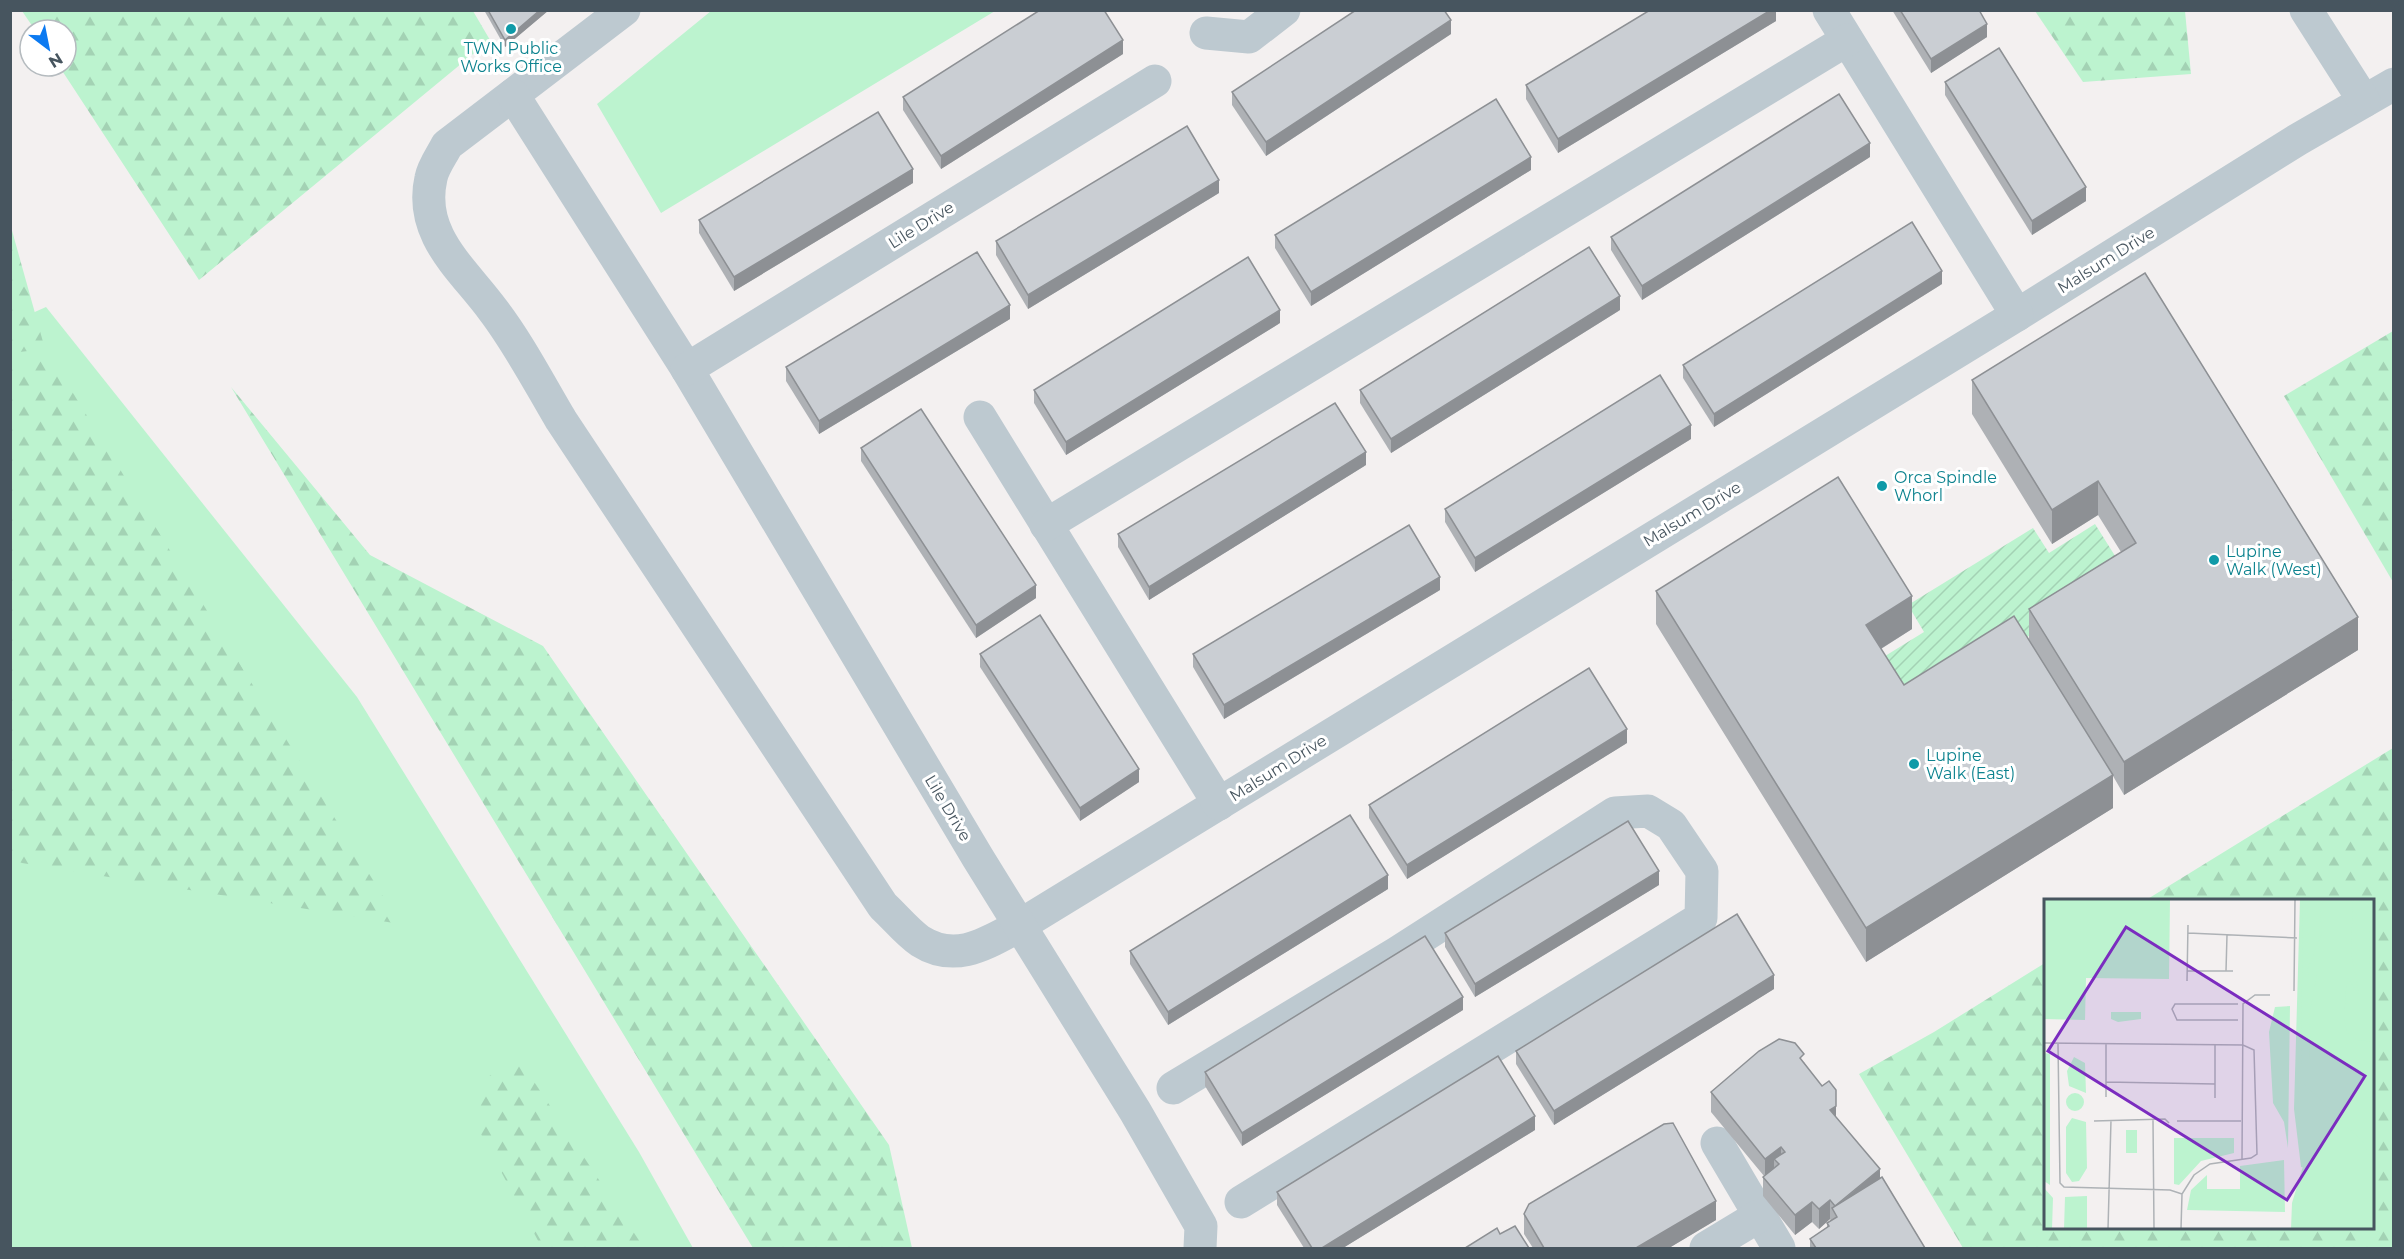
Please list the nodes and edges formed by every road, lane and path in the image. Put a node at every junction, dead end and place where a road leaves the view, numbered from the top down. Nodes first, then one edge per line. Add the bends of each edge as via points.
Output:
1 (624, 10) edge
2 (1284, 10) edge
3 (1829, 10) edge
4 (2306, 10) edge
5 (1206, 33) dead end
6 (1847, 40) junction
7 (1155, 81) dead end
8 (2394, 84) edge
9 (513, 95) junction
10 (2364, 101) junction
11 (2017, 315) junction
12 (687, 369) junction
13 (980, 417) dead end
14 (1046, 525) junction
15 (1219, 804) junction
16 (1019, 926) junction
17 (1173, 1088) dead end
18 (1717, 1143) dead end
19 (1241, 1202) dead end
20 (1759, 1216) junction
21 (1200, 1248) edge
22 (1706, 1248) edge
23 (1779, 1248) edge

1 - 9 street, Malsum Drive
2 - 5 street via 1249,37
3 - 6 street
4 - 10 street
6 - 11 street
6 - 14 street
7 - 12 street, Lile Drive
8 - 10 street, Malsum Drive
9 - 12 street, Lile Drive
9 - 16 street, Malsum Drive via 447,145 431,176 429,205 440,243 511,336 561,420 883,906 921,941 950,952 971,950
10 - 11 street, Malsum Drive
11 - 15 street, Malsum Drive
12 - 16 street, Lile Drive
13 - 14 street
14 - 15 street
15 - 16 street, Malsum Drive
16 - 21 street, Lile Drive via 1135,1111 1201,1226
17 - 19 street via 1397,953 1615,813 1648,811 1671,825 1702,871 1701,918
18 - 20 street
20 - 22 street
20 - 23 street

